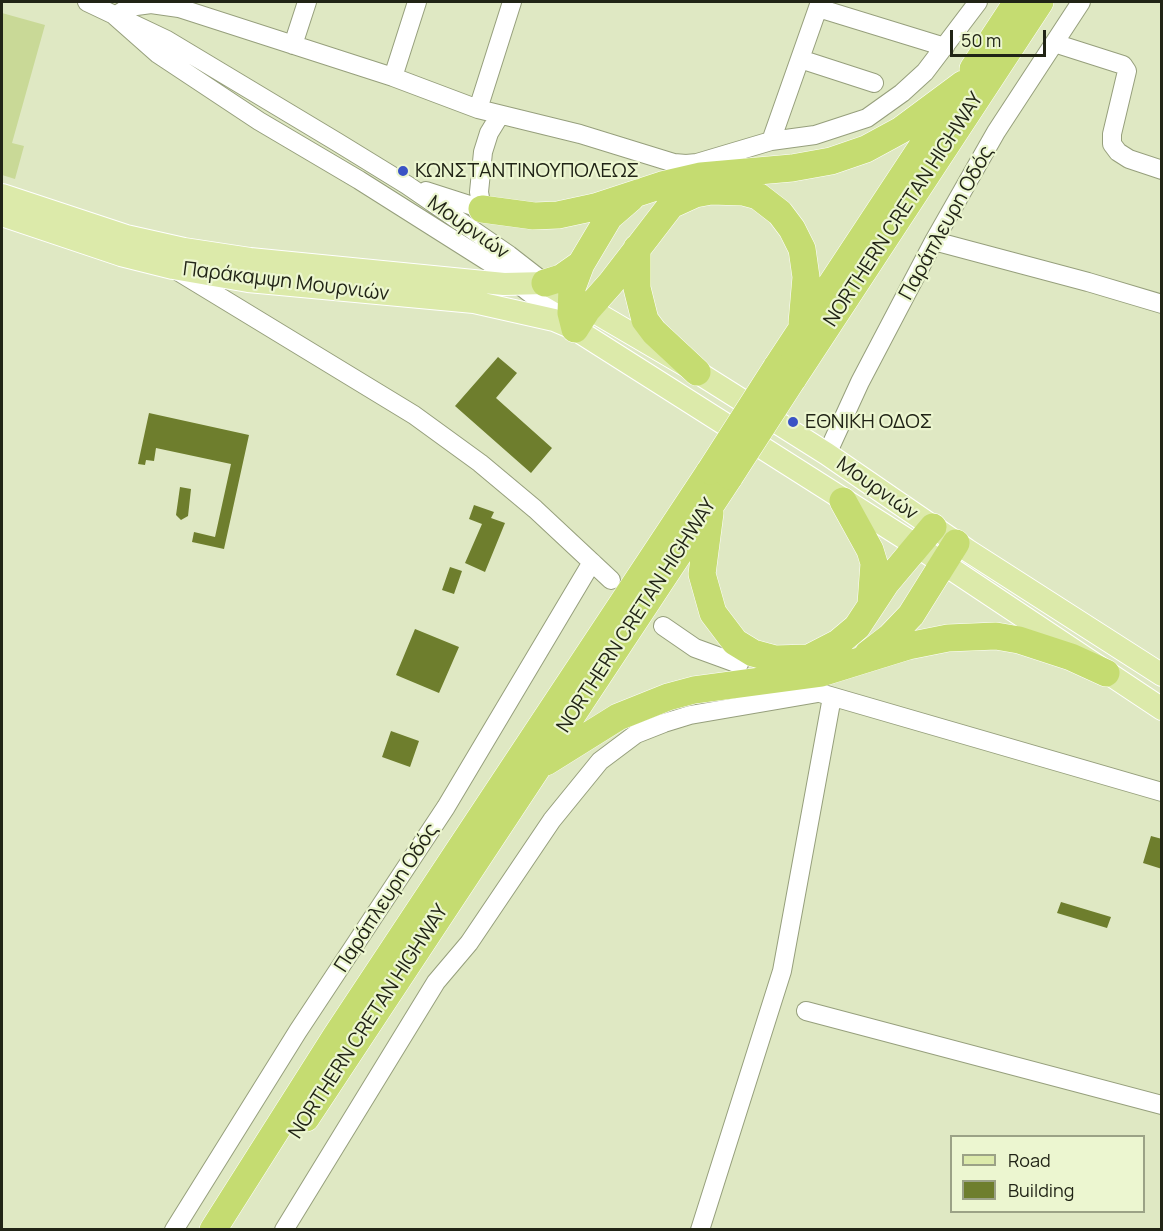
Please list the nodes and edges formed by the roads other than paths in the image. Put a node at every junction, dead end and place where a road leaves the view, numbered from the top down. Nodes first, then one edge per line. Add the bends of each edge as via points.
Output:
1 (87, 2) edge
2 (307, 2) edge
3 (417, 2) edge
4 (512, 2) edge
5 (978, 2) edge
6 (1017, 2) edge
7 (1040, 2) edge
8 (1081, 2) edge
9 (819, 4) edge
10 (115, 16) junction
11 (1054, 43) junction
12 (293, 45) junction
13 (945, 47) junction
14 (800, 59) junction
15 (393, 77) junction
16 (874, 83) dead end
17 (963, 84) junction
18 (478, 109) junction
19 (500, 115) junction
20 (771, 141) junction
21 (1161, 170) edge
22 (407, 185) junction
23 (637, 194) junction
24 (2, 195) edge
25 (482, 209) junction
26 (2, 215) edge
27 (934, 241) junction
28 (637, 248) junction
29 (581, 264) junction
30 (173, 268) junction
31 (249, 270) junction
32 (533, 284) junction
33 (1161, 304) edge
34 (244, 311) junction
35 (578, 313) junction
36 (801, 330) junction
37 (698, 372) junction
38 (784, 374) junction
39 (826, 453) junction
40 (720, 473) junction
41 (843, 501) junction
42 (712, 503) junction
43 (925, 536) junction
44 (950, 553) junction
45 (592, 562) junction
46 (611, 580) dead end
47 (870, 608) junction
48 (663, 626) dead end
49 (851, 663) junction
50 (739, 664) dead end
51 (1106, 673) junction
52 (1161, 675) edge
53 (818, 692) junction
54 (1161, 709) edge
55 (538, 767) junction
56 (1161, 792) edge
57 (806, 1011) dead end
58 (1161, 1105) edge
59 (174, 1230) edge
60 (213, 1230) edge
61 (233, 1230) edge
62 (284, 1230) edge
63 (700, 1230) edge

1 - 10 street
2 - 12 street
3 - 15 street
4 - 18 street
5 - 13 street
6 - 17 highway, NORTHERN CRETAN HIGHWAY
7 - 38 highway, NORTHERN CRETAN HIGHWAY
8 - 11 street, Παράπλευρη Οδός
9 - 13 street
9 - 14 street
10 - 12 street via 129,7 151,4 179,8
10 - 22 street, Μουρνιών via 167,40
10 - 32 street, Μουρνιών via 159,54 259,121
11 - 21 street via 1123,65 1127,71 1112,144 1129,159
11 - 27 street, Παράπλευρη Οδός via 996,132
12 - 15 street
13 - 20 street via 902,93 867,118 815,135
14 - 16 street
14 - 20 street
15 - 18 street
17 - 23 highway via 901,130 831,161 701,176
17 - 36 highway, NORTHERN CRETAN HIGHWAY
18 - 19 street
19 - 20 street via 674,163 697,163
19 - 25 street via 483,152 479,192
22 - 25 street
22 - 32 street, Μουρνιών via 508,255
23 - 25 highway via 558,214 534,216
23 - 29 highway via 609,217
24 - 31 main road, Παράκαμψη Μουρνιών via 126,236
26 - 30 main road, Παράκαμψη Μουρνιών
27 - 33 street
27 - 39 street, Παράπλευρη Οδός
28 - 35 highway via 611,283
28 - 36 highway via 671,205 695,194 728,191 758,196 780,213 802,249 806,277
28 - 37 highway via 637,288 645,320
29 - 32 highway via 561,278
29 - 35 highway
30 - 31 main road, Παράκαμψη Μουρνιών
30 - 34 street
31 - 32 main road, Παράκαμψη Μουρνιών
31 - 34 street
31 - 35 main road, Παράκαμψη Μουρνιών via 474,302 554,320
32 - 35 main road, Μουρνιών
34 - 45 street via 414,415 535,508
35 - 37 main road, Μουρνιών
35 - 41 main road
36 - 38 highway, NORTHERN CRETAN HIGHWAY
37 - 39 main road, Μουρνιών
38 - 40 highway, NORTHERN CRETAN HIGHWAY, bridge
39 - 43 main road, Μουρνιών
40 - 42 highway, NORTHERN CRETAN HIGHWAY
40 - 60 highway, NORTHERN CRETAN HIGHWAY via 342,1026
41 - 43 main road
41 - 47 highway via 862,531 874,563
42 - 47 highway via 702,574 713,613 735,642 774,659 809,658 838,643 857,627
42 - 55 highway, NORTHERN CRETAN HIGHWAY
43 - 44 main road
43 - 47 highway
44 - 49 highway via 911,615 878,648
44 - 51 main road
44 - 52 main road
45 - 46 street
45 - 59 street, Παράπλευρη Οδός via 446,807
48 - 50 street via 695,648
49 - 51 highway via 948,638 996,636 1041,646
49 - 55 highway via 821,673 668,697 618,717
51 - 54 main road
53 - 56 street
53 - 62 street via 664,723 636,734 600,760 552,820 469,944 436,982
53 - 63 street via 782,971
55 - 61 highway, NORTHERN CRETAN HIGHWAY
57 - 58 street

